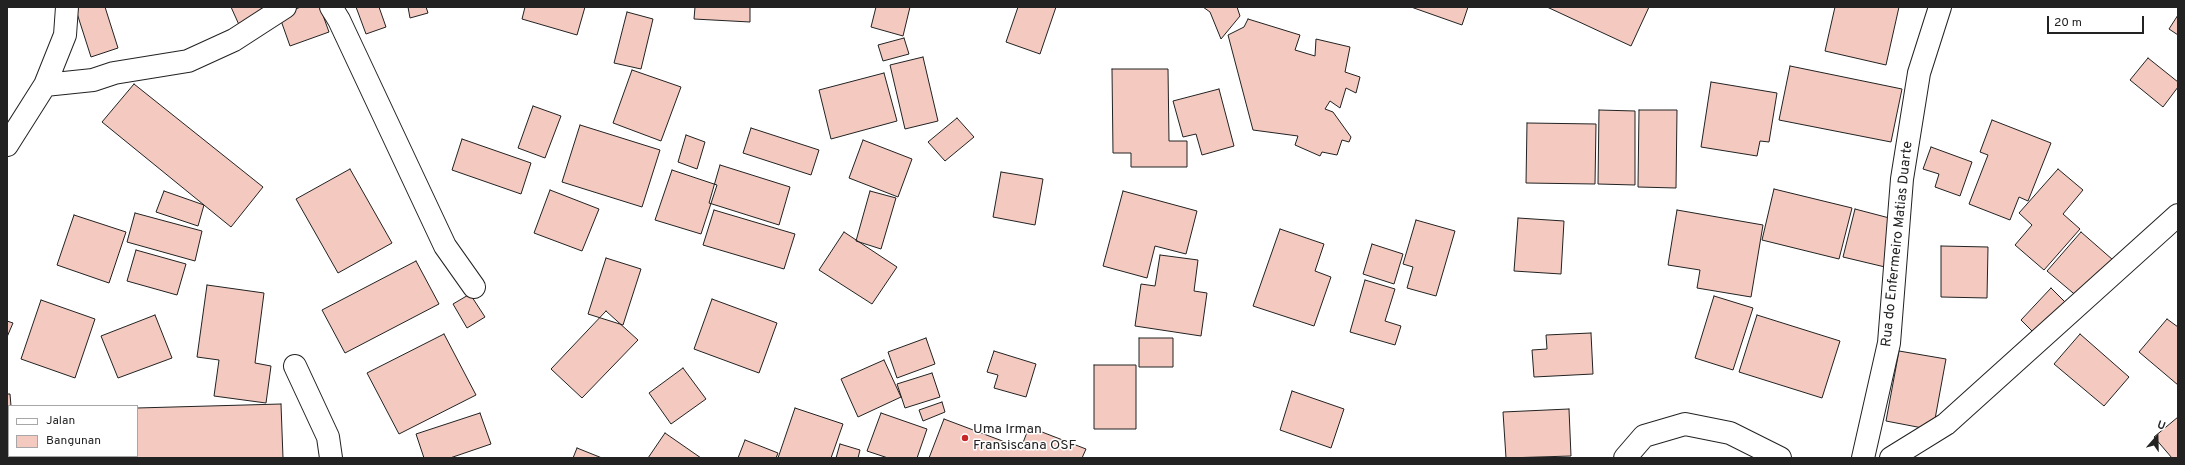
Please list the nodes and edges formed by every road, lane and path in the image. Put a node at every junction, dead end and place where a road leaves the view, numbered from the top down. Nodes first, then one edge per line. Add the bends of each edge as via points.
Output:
1 (67, 7) edge
2 (285, 7) edge
3 (330, 7) edge
4 (1940, 7) edge
5 (45, 85) junction
6 (7, 145) edge
7 (2178, 215) edge
8 (474, 287) dead end
9 (295, 366) dead end
10 (331, 458) edge
11 (1625, 458) edge
12 (1780, 458) edge
13 (1863, 458) edge
14 (1891, 458) edge

1 - 5 street via 65,35
2 - 5 street via 234,40 188,61 114,73 93,80
3 - 8 street via 339,20 445,246
4 - 13 street, Rua do Enfermeiro Matias Duarte via 1919,73 1902,179 1889,343
5 - 6 street
7 - 14 street via 1946,424
9 - 10 street via 328,437
11 - 12 street via 1644,436 1685,424 1730,433

